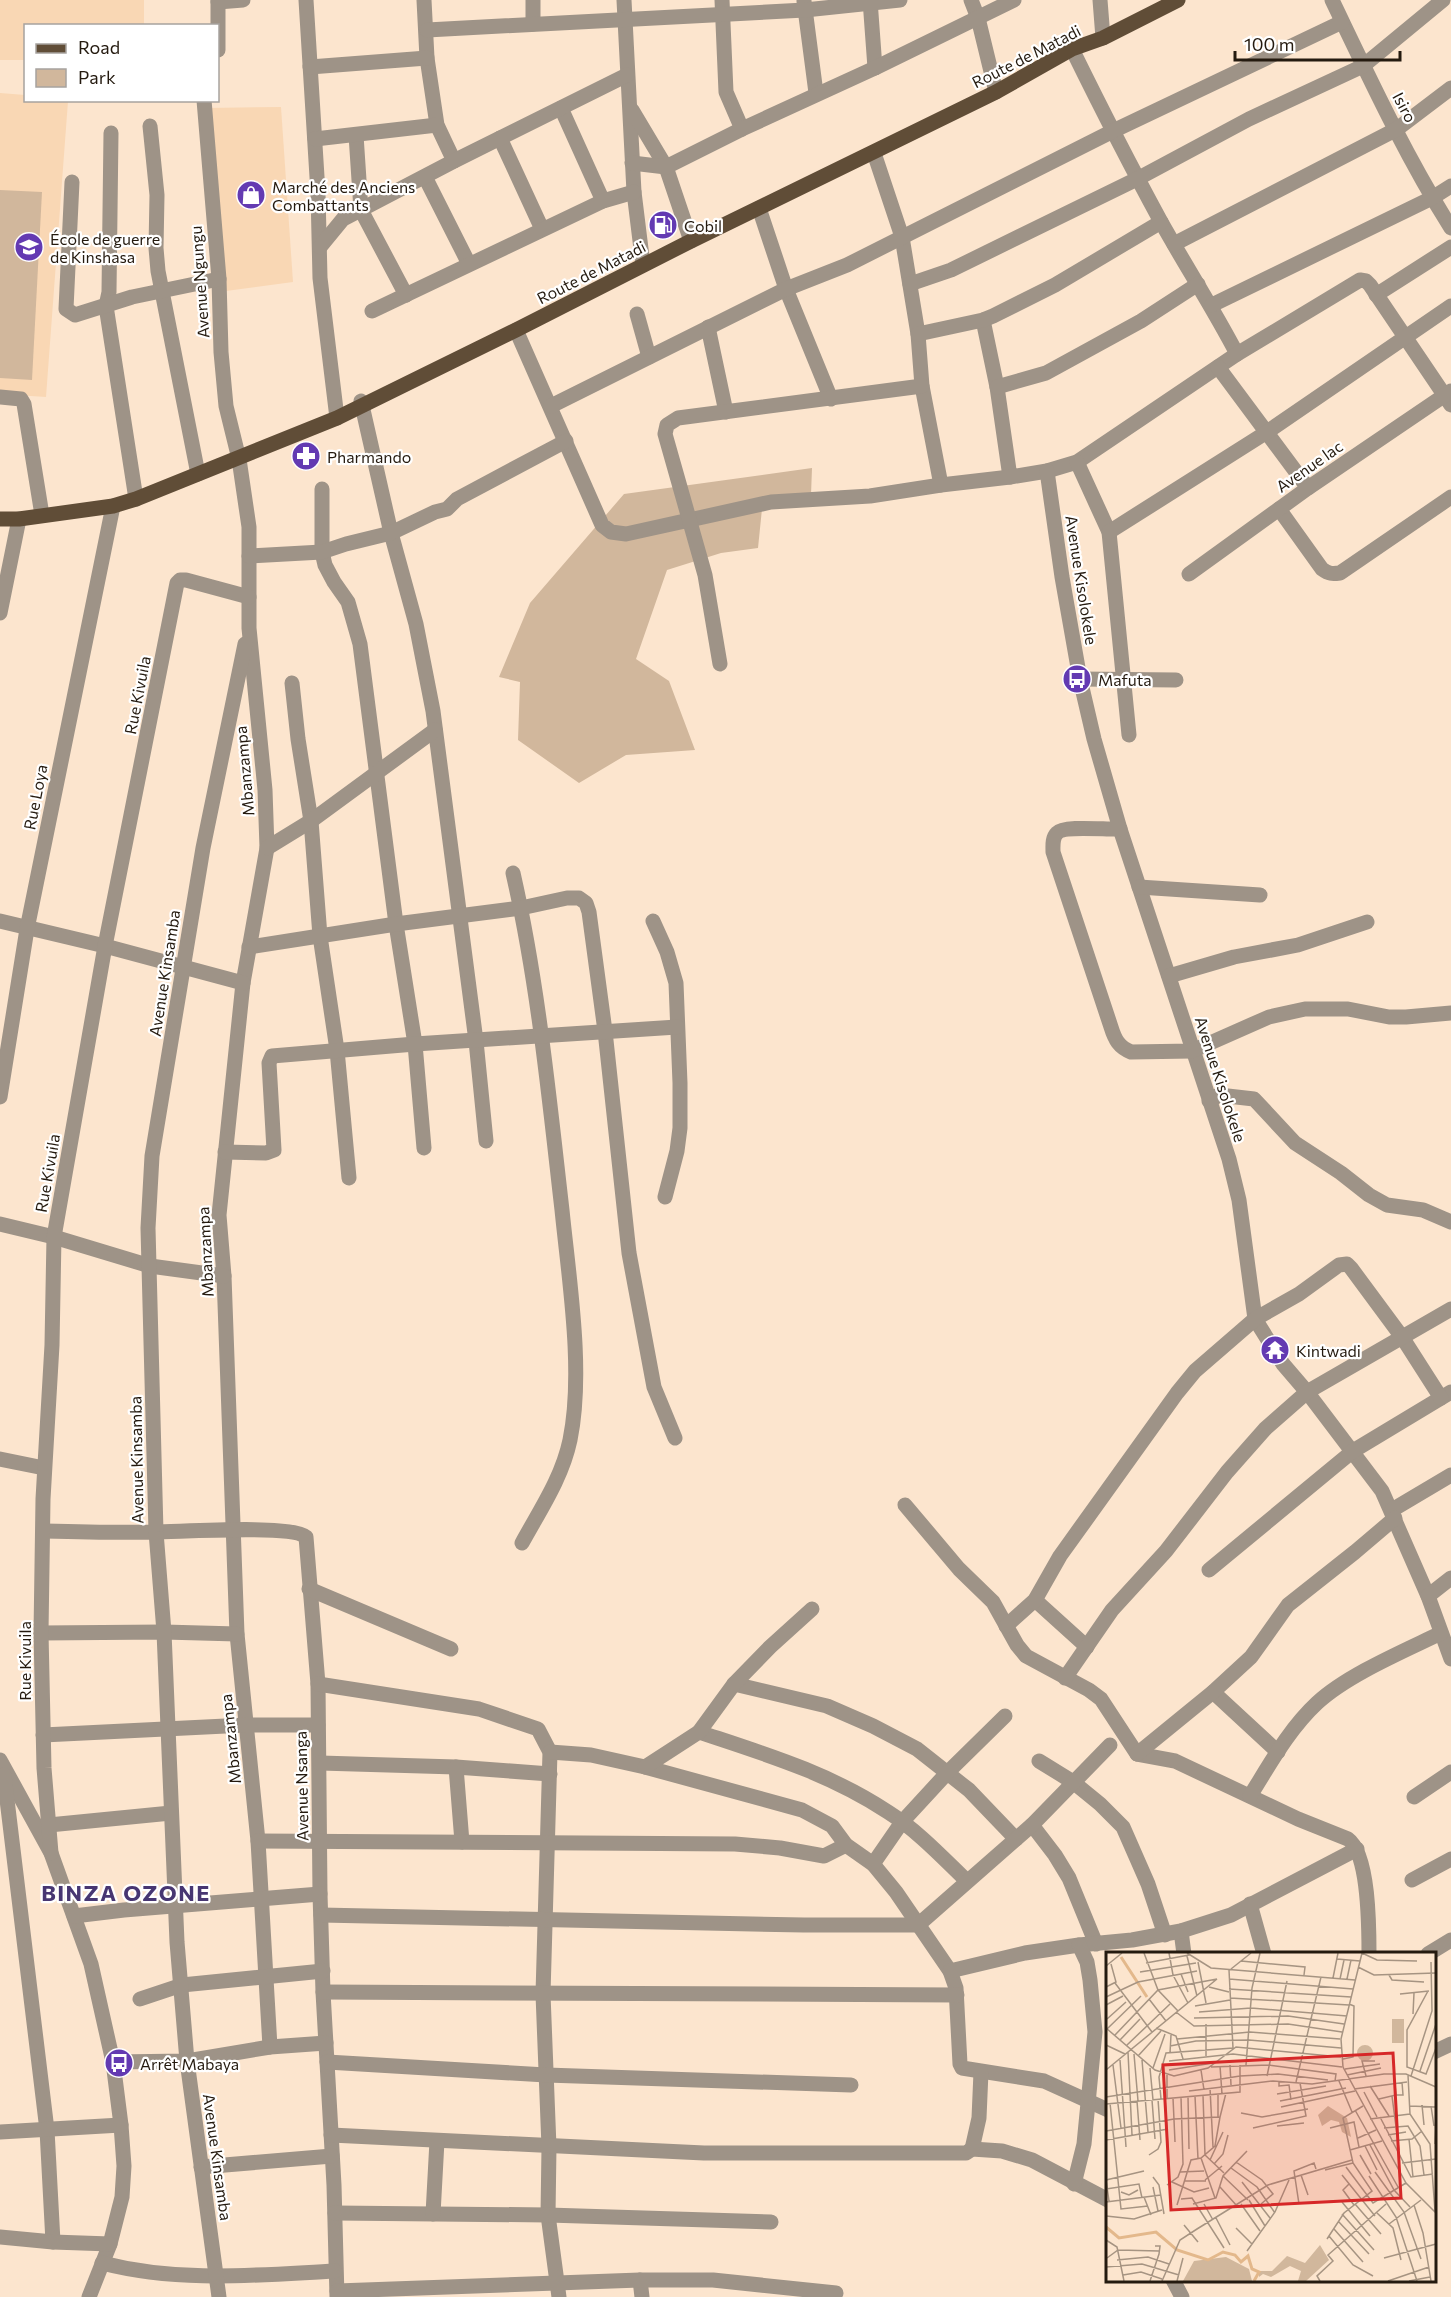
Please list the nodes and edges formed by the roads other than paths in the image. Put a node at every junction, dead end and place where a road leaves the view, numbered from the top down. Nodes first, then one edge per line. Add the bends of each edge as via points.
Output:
1 (243, 0) edge
2 (306, 0) edge
3 (424, 0) edge
4 (533, 0) edge
5 (624, 0) edge
6 (900, 0) edge
7 (971, 0) edge
8 (1014, 0) edge
9 (1100, 0) edge
10 (1178, 0) edge
11 (1332, 0) edge
12 (1443, 0) edge
13 (218, 1) edge
14 (870, 2) edge
15 (804, 5) edge
16 (722, 7) edge
17 (978, 18) junction
18 (625, 20) junction
19 (1342, 22) junction
20 (218, 24) edge
21 (533, 24) junction
22 (427, 30) junction
23 (1103, 38) junction
24 (1072, 49) junction
25 (427, 58) junction
26 (1363, 66) junction
27 (310, 68) junction
28 (875, 68) junction
29 (627, 75) junction
30 (1451, 88) edge
31 (996, 92) junction
32 (816, 93) junction
33 (204, 102) edge
34 (630, 107) junction
35 (561, 108) junction
36 (437, 125) junction
37 (150, 126) dead end
38 (742, 129) junction
39 (1397, 129) junction
40 (1113, 130) junction
41 (111, 133) dead end
42 (356, 135) junction
43 (500, 138) junction
44 (315, 139) junction
45 (874, 153) junction
46 (454, 161) junction
47 (632, 163) junction
48 (666, 167) junction
49 (425, 177) junction
50 (1137, 179) junction
51 (72, 182) dead end
52 (1451, 186) edge
53 (634, 192) junction
54 (1432, 198) junction
55 (603, 201) junction
56 (759, 208) junction
57 (362, 210) junction
58 (1161, 222) junction
59 (1451, 228) edge
60 (542, 229) junction
61 (902, 237) junction
62 (691, 241) junction
63 (1174, 244) junction
64 (320, 247) junction
65 (1451, 247) edge
66 (469, 264) junction
67 (643, 265) junction
68 (219, 279) junction
69 (910, 284) junction
70 (1198, 284) junction
71 (786, 289) junction
72 (162, 291) junction
73 (406, 295) junction
74 (1376, 295) junction
75 (1212, 305) junction
76 (106, 306) junction
77 (1451, 306) edge
78 (372, 311) dead end
79 (637, 314) dead end
80 (983, 320) junction
81 (708, 327) junction
82 (516, 330) junction
83 (918, 334) junction
84 (1405, 337) junction
85 (1237, 354) junction
86 (649, 357) junction
87 (1218, 367) junction
88 (922, 386) junction
89 (997, 387) junction
90 (0, 397) edge
91 (1449, 397) edge
92 (831, 399) junction
93 (362, 403) junction
94 (551, 406) junction
95 (726, 412) junction
96 (337, 418) junction
97 (1267, 432) junction
98 (566, 441) junction
99 (239, 459) junction
100 (1077, 462) junction
101 (1047, 471) junction
102 (198, 474) junction
103 (1010, 477) junction
104 (941, 484) junction
105 (1308, 488) junction
106 (322, 489) dead end
107 (1451, 497) edge
108 (136, 499) junction
109 (113, 506) junction
110 (1280, 509) junction
111 (42, 515) junction
112 (0, 519) edge
113 (19, 519) junction
114 (688, 520) junction
115 (1109, 532) junction
116 (391, 533) junction
117 (322, 552) junction
118 (249, 556) junction
119 (1189, 574) dead end
120 (249, 597) junction
121 (0, 613) edge
122 (249, 627) junction
123 (720, 664) dead end
124 (1080, 680) junction
125 (1123, 680) junction
126 (1176, 680) dead end
127 (292, 682) dead end
128 (435, 730) junction
129 (1129, 735) dead end
130 (375, 774) junction
131 (311, 821) junction
132 (1120, 829) junction
133 (267, 848) junction
134 (513, 873) dead end
135 (1139, 887) junction
136 (1260, 895) dead end
137 (521, 908) junction
138 (458, 915) junction
139 (0, 921) edge
140 (653, 921) dead end
141 (1367, 922) dead end
142 (396, 924) junction
143 (27, 929) junction
144 (321, 936) junction
145 (105, 946) junction
146 (249, 947) junction
147 (184, 966) junction
148 (1169, 976) junction
149 (243, 982) junction
150 (1451, 1013) edge
151 (677, 1027) junction
152 (605, 1031) junction
153 (541, 1036) junction
154 (476, 1041) junction
155 (415, 1044) junction
156 (337, 1050) junction
157 (1192, 1051) junction
158 (0, 1097) edge
159 (1209, 1101) junction
160 (486, 1142) dead end
161 (424, 1148) dead end
162 (225, 1152) junction
163 (349, 1178) dead end
164 (665, 1197) dead end
165 (1451, 1222) edge
166 (0, 1224) edge
167 (54, 1237) junction
168 (150, 1266) junction
169 (224, 1276) junction
170 (1451, 1309) edge
171 (1255, 1319) junction
172 (1402, 1337) junction
173 (1308, 1392) junction
174 (1446, 1395) edge
175 (675, 1438) dead end
176 (1353, 1451) junction
177 (0, 1459) edge
178 (44, 1468) junction
179 (1451, 1475) edge
180 (905, 1505) dead end
181 (1393, 1514) junction
182 (235, 1530) junction
183 (44, 1531) junction
184 (156, 1533) junction
185 (522, 1543) dead end
186 (1209, 1570) dead end
187 (1451, 1578) edge
188 (309, 1589) junction
189 (1428, 1596) junction
190 (1035, 1600) junction
191 (812, 1609) dead end
192 (1006, 1626) junction
193 (164, 1632) junction
194 (41, 1633) junction
195 (1441, 1633) junction
196 (237, 1635) junction
197 (1087, 1647) junction
198 (451, 1649) dead end
199 (1451, 1659) edge
200 (1065, 1678) junction
201 (318, 1684) junction
202 (734, 1684) junction
203 (1213, 1692) junction
204 (1005, 1716) dead end
205 (246, 1725) junction
206 (318, 1725) junction
207 (167, 1728) junction
208 (699, 1732) junction
209 (43, 1735) junction
210 (1110, 1745) dead end
211 (550, 1752) junction
212 (1278, 1752) junction
213 (1137, 1754) junction
214 (1039, 1761) dead end
215 (2, 1763) edge
216 (320, 1763) junction
217 (456, 1767) junction
218 (645, 1767) junction
219 (948, 1772) junction
220 (1451, 1772) edge
221 (550, 1774) junction
222 (1073, 1782) junction
223 (1250, 1796) junction
224 (1414, 1797) dead end
225 (171, 1813) junction
226 (902, 1822) junction
227 (49, 1825) junction
228 (1032, 1825) junction
229 (1016, 1839) junction
230 (258, 1841) junction
231 (321, 1841) junction
232 (462, 1842) junction
233 (546, 1843) junction
234 (846, 1845) junction
235 (1357, 1849) junction
236 (51, 1853) junction
237 (1451, 1859) edge
238 (873, 1864) junction
239 (1412, 1880) dead end
240 (968, 1881) junction
241 (320, 1894) junction
242 (261, 1899) junction
243 (1250, 1904) junction
244 (176, 1906) junction
245 (321, 1915) junction
246 (74, 1916) junction
247 (544, 1921) junction
248 (918, 1924) junction
249 (1181, 1931) junction
250 (1165, 1935) junction
251 (1451, 1940) edge
252 (1096, 1944) junction
253 (1079, 1945) junction
254 (1184, 1952) edge
255 (1264, 1952) edge
256 (1369, 1952) edge
257 (1430, 1952) edge
258 (323, 1971) junction
259 (950, 1971) junction
260 (266, 1978) junction
261 (182, 1984) junction
262 (323, 1992) junction
263 (543, 1994) junction
264 (957, 1995) junction
265 (140, 1999) dead end
266 (326, 2043) junction
267 (1451, 2044) edge
268 (270, 2048) junction
269 (1436, 2051) edge
270 (187, 2061) junction
271 (113, 2062) junction
272 (327, 2062) junction
273 (981, 2072) junction
274 (546, 2075) junction
275 (851, 2085) dead end
276 (1087, 2101) junction
277 (1106, 2110) edge
278 (122, 2125) junction
279 (47, 2130) junction
280 (0, 2132) edge
281 (331, 2135) junction
282 (437, 2141) junction
283 (549, 2147) junction
284 (972, 2149) junction
285 (332, 2156) junction
286 (201, 2167) junction
287 (1074, 2184) junction
288 (1106, 2200) edge
289 (335, 2212) junction
290 (433, 2214) junction
291 (548, 2215) junction
292 (771, 2222) dead end
293 (0, 2237) edge
294 (53, 2242) junction
295 (110, 2244) junction
296 (102, 2263) junction
297 (335, 2271) junction
298 (216, 2277) junction
299 (640, 2280) junction
300 (557, 2281) junction
301 (1174, 2282) edge
302 (836, 2293) dead end
303 (337, 2294) edge
304 (89, 2297) edge
305 (219, 2297) edge
306 (559, 2297) edge
307 (642, 2297) edge
308 (1182, 2297) edge

1 - 13 street
2 - 27 street
3 - 22 street
4 - 21 street
5 - 18 street
6 - 14 street
7 - 17 street
8 - 17 street
9 - 23 street
10 - 23 main road, Route de Matadi
11 - 19 street, Isiro
12 - 26 street
13 - 20 street
14 - 15 street
14 - 28 street
15 - 16 street
15 - 32 street
16 - 18 street
16 - 38 street via 726,92
17 - 28 street
17 - 31 street
18 - 21 street
18 - 29 street
19 - 26 street, Isiro
19 - 40 street
21 - 22 street
22 - 25 street
23 - 24 main road, Route de Matadi
24 - 31 main road, Route de Matadi
24 - 40 street
25 - 27 street
25 - 36 street
26 - 39 street, Isiro
26 - 50 street via 1267,110
27 - 44 street
28 - 32 street
29 - 34 street
29 - 35 street
30 - 39 street
31 - 45 main road, Route de Matadi
32 - 38 street
33 - 68 street, Avenue Ngungu
34 - 47 street
34 - 48 street
35 - 43 street
35 - 55 street
36 - 42 street
36 - 46 street
37 - 72 street
38 - 48 street
39 - 54 street, Isiro
39 - 63 street
40 - 50 street
40 - 61 street
41 - 76 street
42 - 44 street
42 - 57 street
43 - 46 street
43 - 60 street
44 - 64 street
45 - 56 main road, Route de Matadi
45 - 61 street
46 - 49 street
47 - 48 street
47 - 53 street
48 - 62 street
49 - 57 street
49 - 66 street
50 - 58 street
50 - 69 street via 951,270
51 - 76 street via 66,309 75,315
52 - 54 street
53 - 55 street
53 - 67 street
54 - 59 street, Isiro
54 - 75 street
55 - 60 street
56 - 62 main road, Route de Matadi
56 - 71 street
57 - 64 street via 343,219
57 - 73 street
58 - 63 street
58 - 80 street via 1055,285
60 - 66 street
61 - 69 street
61 - 71 street via 847,265
62 - 67 main road, Route de Matadi
63 - 70 street
64 - 96 street via 320,278
65 - 74 street
66 - 73 street
67 - 82 main road, Route de Matadi
68 - 72 street
68 - 99 street, Avenue Ngungu via 226,406
69 - 83 street
70 - 75 street
70 - 89 street via 1141,321 1046,373
71 - 81 street
71 - 92 street
72 - 76 street
72 - 102 street
73 - 78 street
74 - 84 street
74 - 85 street via 1360,280
75 - 85 street
76 - 108 street
77 - 84 street
79 - 86 street
80 - 83 street
80 - 89 street
81 - 86 street
81 - 95 street
82 - 93 main road, Route de Matadi
82 - 94 street
83 - 88 street
84 - 91 street
84 - 97 street
85 - 87 street
86 - 94 street
87 - 97 street
87 - 100 street
88 - 92 street
88 - 104 street
89 - 103 street
90 - 111 street via 21,399 24,404
91 - 105 street, Avenue lac
92 - 95 street
93 - 96 main road, Route de Matadi
93 - 116 street
94 - 98 street
95 - 114 street via 678,418 667,425 665,434
96 - 99 main road, Route de Matadi
97 - 105 street
97 - 115 street
98 - 114 street via 594,509 602,525 611,532 626,534
98 - 116 street via 457,499 447,509
99 - 102 main road, Route de Matadi
99 - 118 street, Mbanzampa
100 - 101 street
100 - 115 street
101 - 103 street
101 - 124 street, Avenue Kisolokele
102 - 108 main road, Route de Matadi
103 - 104 street
104 - 114 street via 870,496 771,502
105 - 110 street, Avenue lac
106 - 117 street
107 - 110 street via 1334,574 1322,568
108 - 109 main road, Route de Matadi
109 - 111 main road, Route de Matadi
109 - 143 street, Rue Loya
110 - 119 street, Avenue lac
111 - 113 main road, Route de Matadi
112 - 113 main road, Route de Matadi
113 - 121 street
114 - 123 street via 705,575
115 - 125 street
116 - 117 street
116 - 128 street via 416,624
117 - 118 street
117 - 130 street via 355,623
118 - 120 street, Mbanzampa
120 - 122 street, Mbanzampa
120 - 145 street, Rue Kivuila via 186,580 177,583
122 - 133 street, Mbanzampa
122 - 147 street, Avenue Kinsamba via 203,848
124 - 125 street
124 - 132 street, Avenue Kisolokele
125 - 126 street
125 - 129 street
127 - 131 street
128 - 130 street
128 - 138 street
130 - 131 street
130 - 142 street
131 - 133 street
131 - 144 street
132 - 135 street, Avenue Kisolokele
132 - 157 street via 1066,828 1057,833 1053,852 1115,1040 1131,1052
133 - 146 street, Mbanzampa
134 - 137 street
135 - 136 street
135 - 148 street, Avenue Kisolokele
137 - 138 street
137 - 152 street via 567,898 579,898 586,903
137 - 153 street
138 - 142 street
138 - 154 street
139 - 143 street
140 - 151 street via 675,983
141 - 148 street via 1299,945 1234,957
142 - 144 street
142 - 155 street
143 - 145 street
143 - 158 street, Rue Loya
144 - 146 street
144 - 156 street
145 - 147 street
145 - 167 street, Rue Kivuila
146 - 149 street, Mbanzampa
147 - 149 street
147 - 168 street, Avenue Kinsamba via 152,1156
148 - 157 street, Avenue Kisolokele
149 - 162 street, Mbanzampa
150 - 157 street via 1389,1017 1348,1009 1305,1009 1269,1017
151 - 152 street
151 - 164 street via 680,1128
152 - 153 street
152 - 175 street via 628,1253 654,1386
153 - 154 street
153 - 185 street via 570,1281 574,1405 561,1473
154 - 155 street
154 - 160 street
155 - 156 street
155 - 161 street
156 - 162 street via 272,1056 269,1063 274,1150
156 - 163 street
157 - 159 street, Avenue Kisolokele
159 - 165 street via 1220,1095 1254,1099 1295,1143 1369,1195 1387,1205 1423,1210
159 - 171 street, Avenue Kisolokele via 1239,1200
162 - 169 street, Mbanzampa via 219,1215
166 - 167 street
167 - 168 street
167 - 178 street, Rue Kivuila
168 - 169 street
168 - 184 street, Avenue Kinsamba
169 - 182 street, Mbanzampa
170 - 172 street
171 - 172 street via 1344,1264
171 - 173 street, Avenue Kisolokele via 1283,1364
171 - 190 street via 1195,1371 1177,1392 1060,1556
172 - 173 street
172 - 174 street
173 - 176 street, Avenue Kisolokele
173 - 197 street via 1246,1449 1166,1551 1112,1610
174 - 176 street
176 - 181 street, Avenue Kisolokele via 1382,1491
176 - 186 street
177 - 178 street
178 - 183 street, Rue Kivuila
179 - 181 street
180 - 192 street via 959,1569 993,1602
181 - 189 street, Avenue Kisolokele
181 - 203 street via 1355,1552 1288,1605 1251,1657
182 - 184 street, Avenue Nsanga
182 - 188 street, Avenue Nsanga via 302,1534 307,1541
182 - 196 street, Mbanzampa
183 - 184 street, Avenue Nsanga
183 - 194 street, Rue Kivuila
184 - 193 street, Avenue Kinsamba
187 - 189 street
188 - 198 street
188 - 201 street, Avenue Nsanga
189 - 195 street, Avenue Kisolokele
190 - 192 street
190 - 197 street
191 - 202 street
192 - 200 street via 1026,1656
193 - 194 street
193 - 196 street
193 - 207 street, Avenue Kinsamba
194 - 209 street, Rue Kivuila
195 - 199 street, Avenue Kisolokele
195 - 212 street via 1330,1693 1307,1714
196 - 205 street, Mbanzampa
197 - 200 street
200 - 213 street via 1101,1699
201 - 206 street, Avenue Nsanga
201 - 211 street via 478,1709 538,1729
202 - 208 street
202 - 219 street via 827,1706 908,1745
203 - 212 street
203 - 213 street
204 - 219 street
205 - 206 street
205 - 207 street
205 - 230 street, Mbanzampa
206 - 216 street, Avenue Nsanga
207 - 209 street
207 - 225 street, Avenue Kinsamba
208 - 218 street
208 - 226 street via 831,1779
209 - 227 street, Rue Kivuila
210 - 222 street
211 - 218 street via 591,1755
211 - 221 street
212 - 223 street
213 - 223 street via 1176,1761
214 - 222 street
215 - 236 street
215 - 279 street
216 - 217 street
216 - 231 street, Avenue Nsanga
217 - 221 street
217 - 232 street
218 - 234 street via 802,1810 832,1826
219 - 226 street
219 - 229 street
220 - 224 street
221 - 233 street
222 - 228 street
222 - 250 street via 1123,1827
223 - 235 street via 1348,1839
225 - 227 street
225 - 244 street, Avenue Kinsamba
226 - 238 street
226 - 240 street
227 - 236 street, Rue Kivuila
228 - 229 street
228 - 252 street via 1069,1878
229 - 240 street
230 - 231 street
230 - 242 street, Mbanzampa
231 - 232 street
231 - 241 street, Avenue Nsanga
232 - 233 street
233 - 234 street via 735,1844 824,1856
233 - 247 street
234 - 238 street
235 - 243 street
235 - 256 street
236 - 246 street
237 - 239 street
238 - 248 street
240 - 248 street
241 - 242 street
241 - 245 street, Avenue Nsanga
242 - 244 street
242 - 260 street, Mbanzampa
243 - 249 street via 1231,1915
243 - 255 street
244 - 246 street
244 - 261 street, Avenue Kinsamba
245 - 247 street
245 - 258 street, Avenue Nsanga
246 - 271 street via 91,1964
247 - 248 street
247 - 263 street
248 - 259 street
249 - 250 street
249 - 254 street
250 - 252 street
251 - 257 street
252 - 253 street
253 - 259 street
253 - 276 street via 1090,1980 1095,2032
258 - 260 street
258 - 262 street, Avenue Nsanga
259 - 264 street
260 - 261 street
260 - 268 street, Mbanzampa
261 - 265 street
261 - 270 street, Avenue Kinsamba
262 - 263 street
262 - 266 street, Avenue Nsanga
263 - 264 street
263 - 274 street
264 - 273 street via 960,2064 962,2068
266 - 268 street
266 - 272 street, Avenue Nsanga
267 - 269 street
268 - 270 street
270 - 271 street
270 - 286 street, Avenue Kinsamba
271 - 278 street
272 - 274 street
272 - 281 street, Avenue Nsanga
273 - 276 street via 1044,2081
273 - 284 street via 979,2118
274 - 275 street
274 - 283 street
276 - 277 street
276 - 287 street via 1084,2144
278 - 279 street
278 - 295 street via 122,2197
279 - 280 street
279 - 294 street
281 - 282 street
281 - 285 street, Avenue Nsanga
282 - 283 street
282 - 290 street
283 - 284 street via 704,2153 966,2153
283 - 291 street
284 - 287 street via 1002,2151 1032,2160
285 - 286 street
285 - 289 street, Avenue Nsanga
286 - 298 street, Avenue Kinsamba
287 - 288 street
289 - 290 street
289 - 297 street, Avenue Nsanga
290 - 291 street
291 - 292 street
291 - 300 street
293 - 294 street
294 - 295 street
295 - 296 street
296 - 298 street via 162,2275
296 - 304 street
297 - 298 street
297 - 303 street, Avenue Nsanga
298 - 305 street, Avenue Kinsamba
299 - 300 street
299 - 302 street via 713,2280
299 - 307 street
300 - 303 street
300 - 306 street
301 - 308 street

